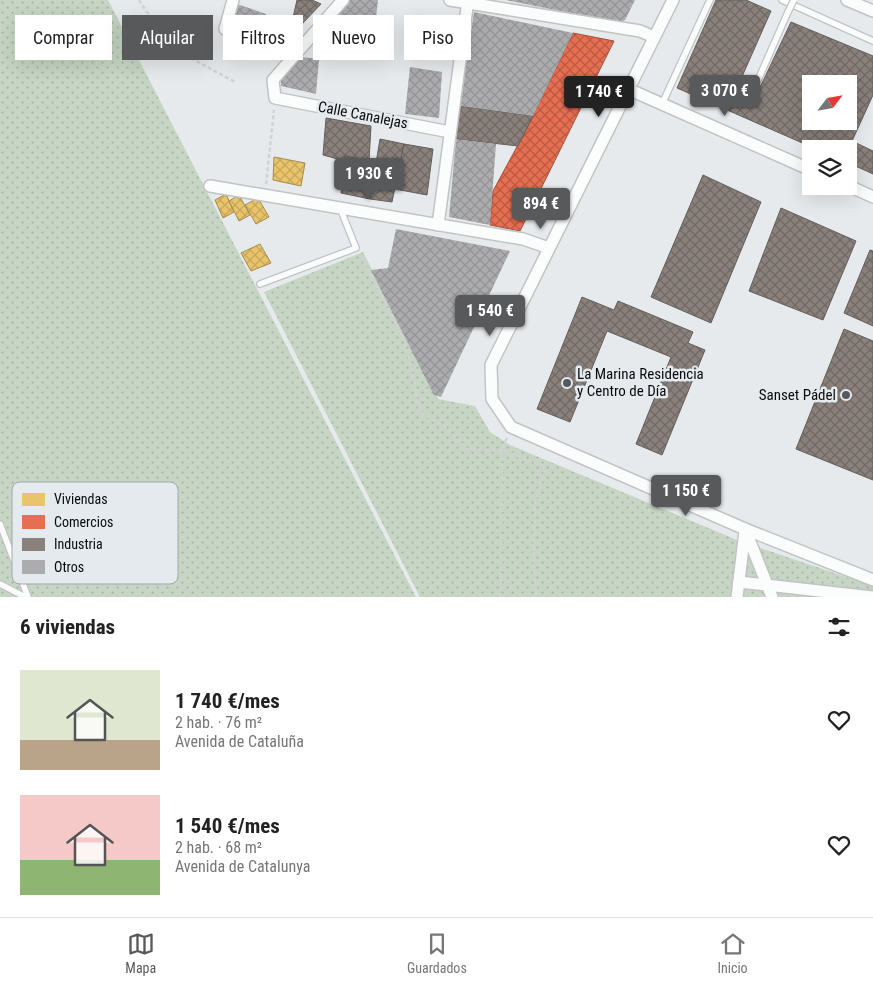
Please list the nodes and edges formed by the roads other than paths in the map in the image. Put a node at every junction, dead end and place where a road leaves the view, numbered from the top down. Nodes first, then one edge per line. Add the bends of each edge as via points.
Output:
1 (233, 0) edge
2 (343, 0) edge
3 (450, 0) edge
4 (673, 0) edge
5 (710, 0) edge
6 (782, 0) edge
7 (794, 0) edge
8 (847, 0) edge
9 (468, 1) edge
10 (873, 11) edge
11 (229, 15) edge
12 (654, 37) junction
13 (873, 40) edge
14 (758, 80) dead end
15 (628, 89) junction
16 (662, 104) junction
17 (450, 132) junction
18 (802, 166) edge
19 (210, 186) dead end
20 (857, 189) edge
21 (873, 196) edge
22 (340, 208) junction
23 (438, 225) junction
24 (549, 248) junction
25 (260, 284) dead end
26 (0, 524) edge
27 (745, 529) junction
28 (12, 558) edge
29 (873, 580) edge
30 (739, 582) junction
31 (0, 584) edge
32 (21, 584) edge
33 (768, 585) junction
34 (26, 597) edge
35 (737, 597) edge
36 (772, 597) edge
37 (873, 597) edge

1 - 11 street
2 - 17 street, Calle Canalejas via 273,80 275,98
3 - 9 street
4 - 12 street
5 - 16 lane
6 - 13 lane
7 - 14 lane, bridge
8 - 10 street
9 - 12 street via 640,30
9 - 17 street
12 - 15 street
15 - 16 street
15 - 24 street
16 - 18 street
17 - 23 street
19 - 22 street
20 - 21 street
22 - 23 street
22 - 25 lane via 356,248
23 - 24 street via 523,239
24 - 27 street via 491,364 492,399 511,426
26 - 28 lane
27 - 29 street
27 - 30 street
27 - 33 street
30 - 33 street
30 - 35 street
31 - 34 lane
32 - 34 lane
33 - 36 street
33 - 37 street

